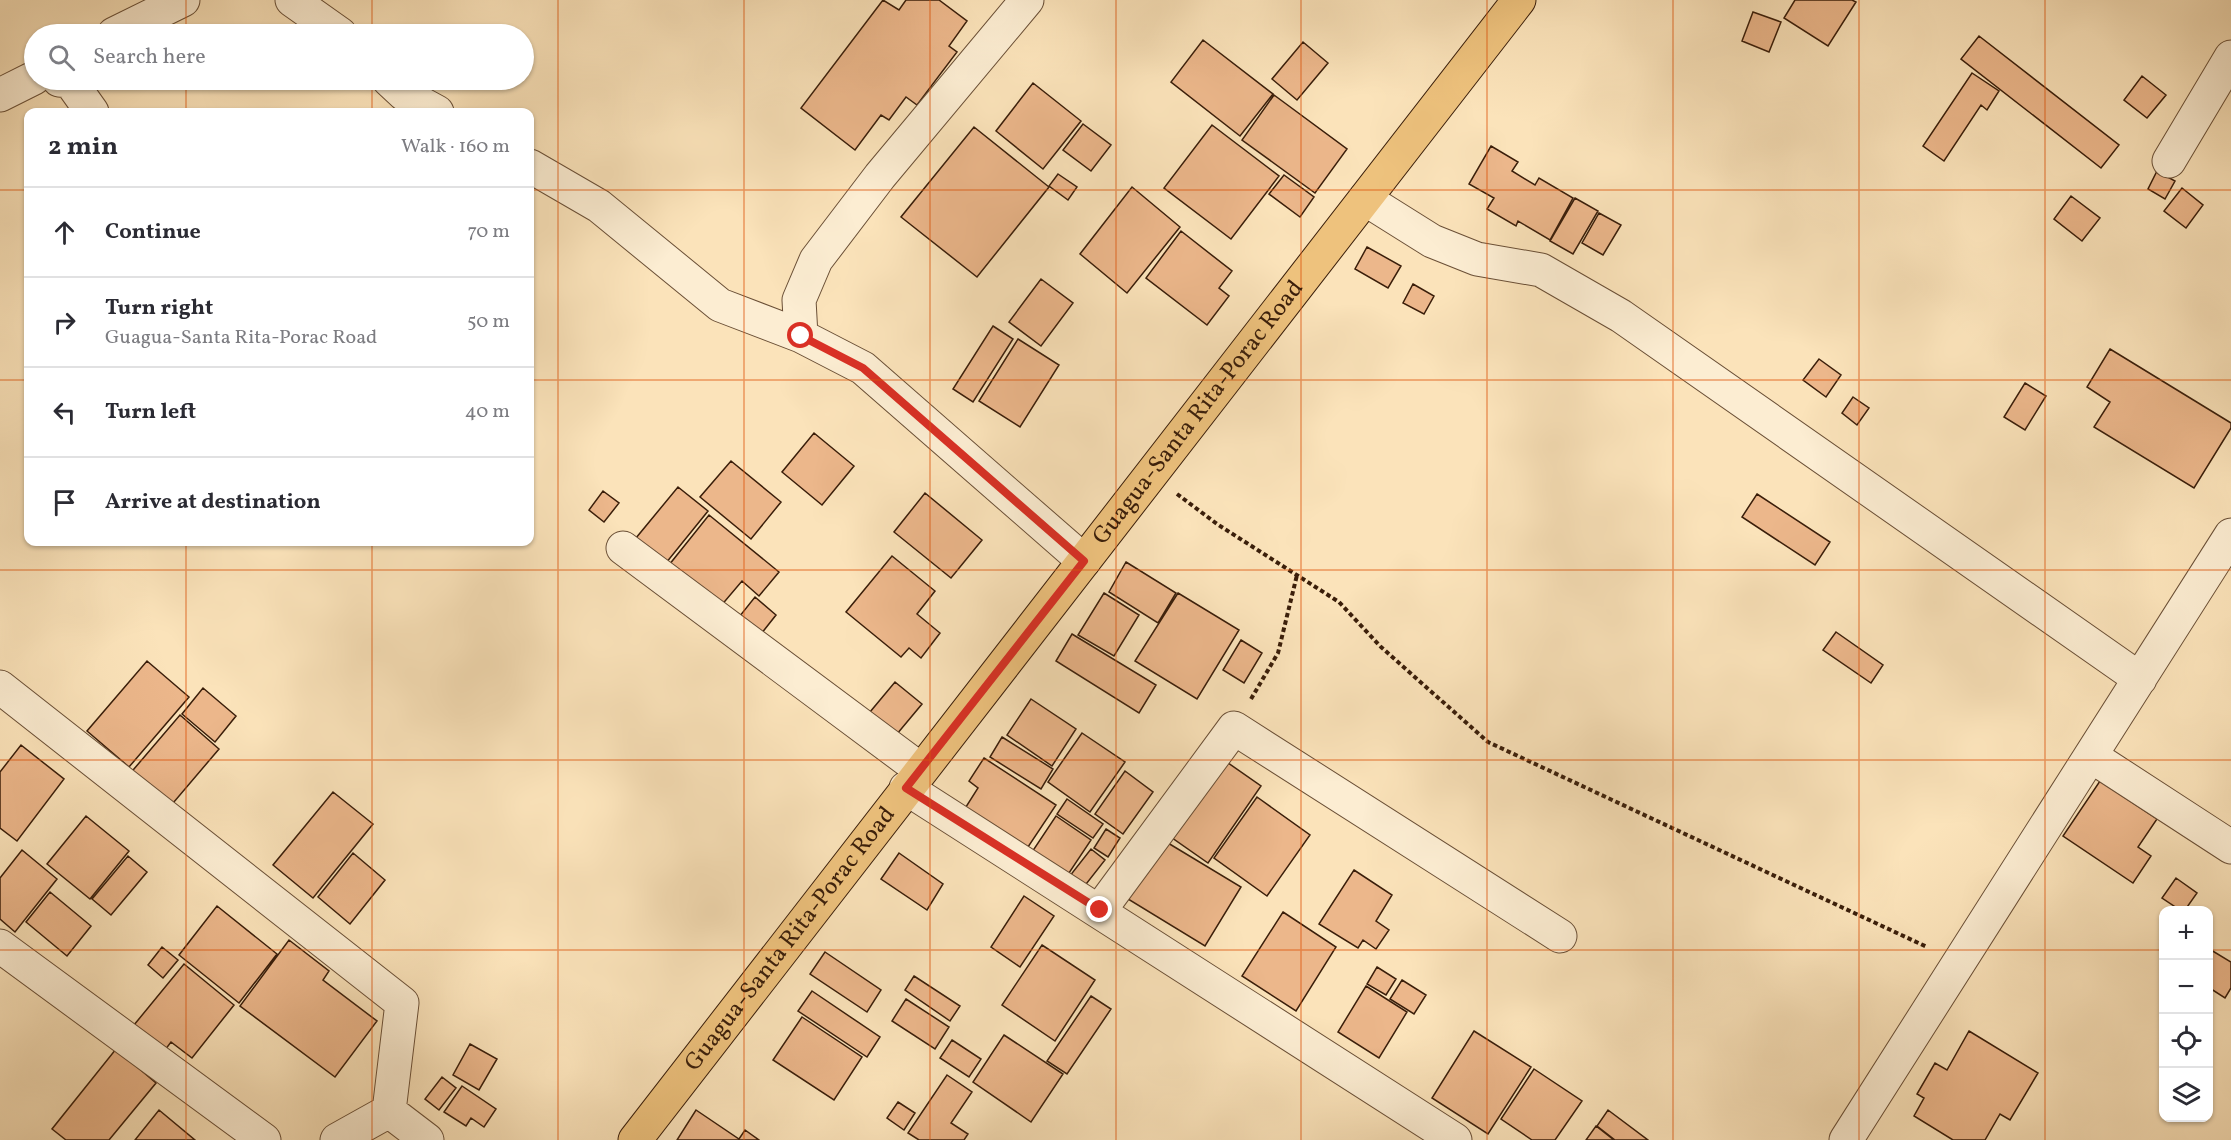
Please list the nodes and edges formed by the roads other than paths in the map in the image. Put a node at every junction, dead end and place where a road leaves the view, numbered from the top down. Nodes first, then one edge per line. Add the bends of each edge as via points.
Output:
1 (183, 0) edge
2 (292, 0) edge
3 (1027, 0) edge
4 (1520, 0) edge
5 (134, 24) edge
6 (326, 24) edge
7 (2231, 57) edge
8 (24, 83) edge
9 (76, 90) edge
10 (400, 90) edge
11 (0, 95) edge
12 (89, 108) edge
13 (430, 108) edge
14 (2169, 161) dead end
15 (534, 168) edge
16 (1365, 200) junction
17 (801, 336) junction
18 (2231, 534) edge
19 (623, 548) dead end
20 (1084, 561) junction
21 (2140, 680) junction
22 (0, 687) edge
23 (2091, 756) junction
24 (913, 779) junction
25 (2231, 847) edge
26 (1100, 910) junction
27 (1560, 936) dead end
28 (0, 946) edge
29 (389, 1111) junction
30 (264, 1140) edge
31 (337, 1140) edge
32 (427, 1140) edge
33 (635, 1140) edge
34 (1455, 1140) edge
35 (1846, 1140) edge

1 - 5 street
2 - 6 street
3 - 17 street via 880,176 816,260 799,300
4 - 16 main road, Guagua-Santa Rita-Porac Road
7 - 14 street
8 - 11 street
9 - 12 street
10 - 13 street
15 - 17 street via 599,206 720,305
16 - 20 main road, Guagua-Santa Rita-Porac Road
16 - 21 street via 1432,241 1477,259 1542,270 1621,316
17 - 20 street via 863,368
18 - 21 street
19 - 24 street
20 - 24 main road, Guagua-Santa Rita-Porac Road
21 - 23 street
22 - 29 street via 402,1003
23 - 25 street
23 - 35 street
24 - 26 street
24 - 33 main road, Guagua-Santa Rita-Porac Road
26 - 27 street via 1234,728
26 - 34 street
28 - 30 street
29 - 31 street
29 - 32 street

